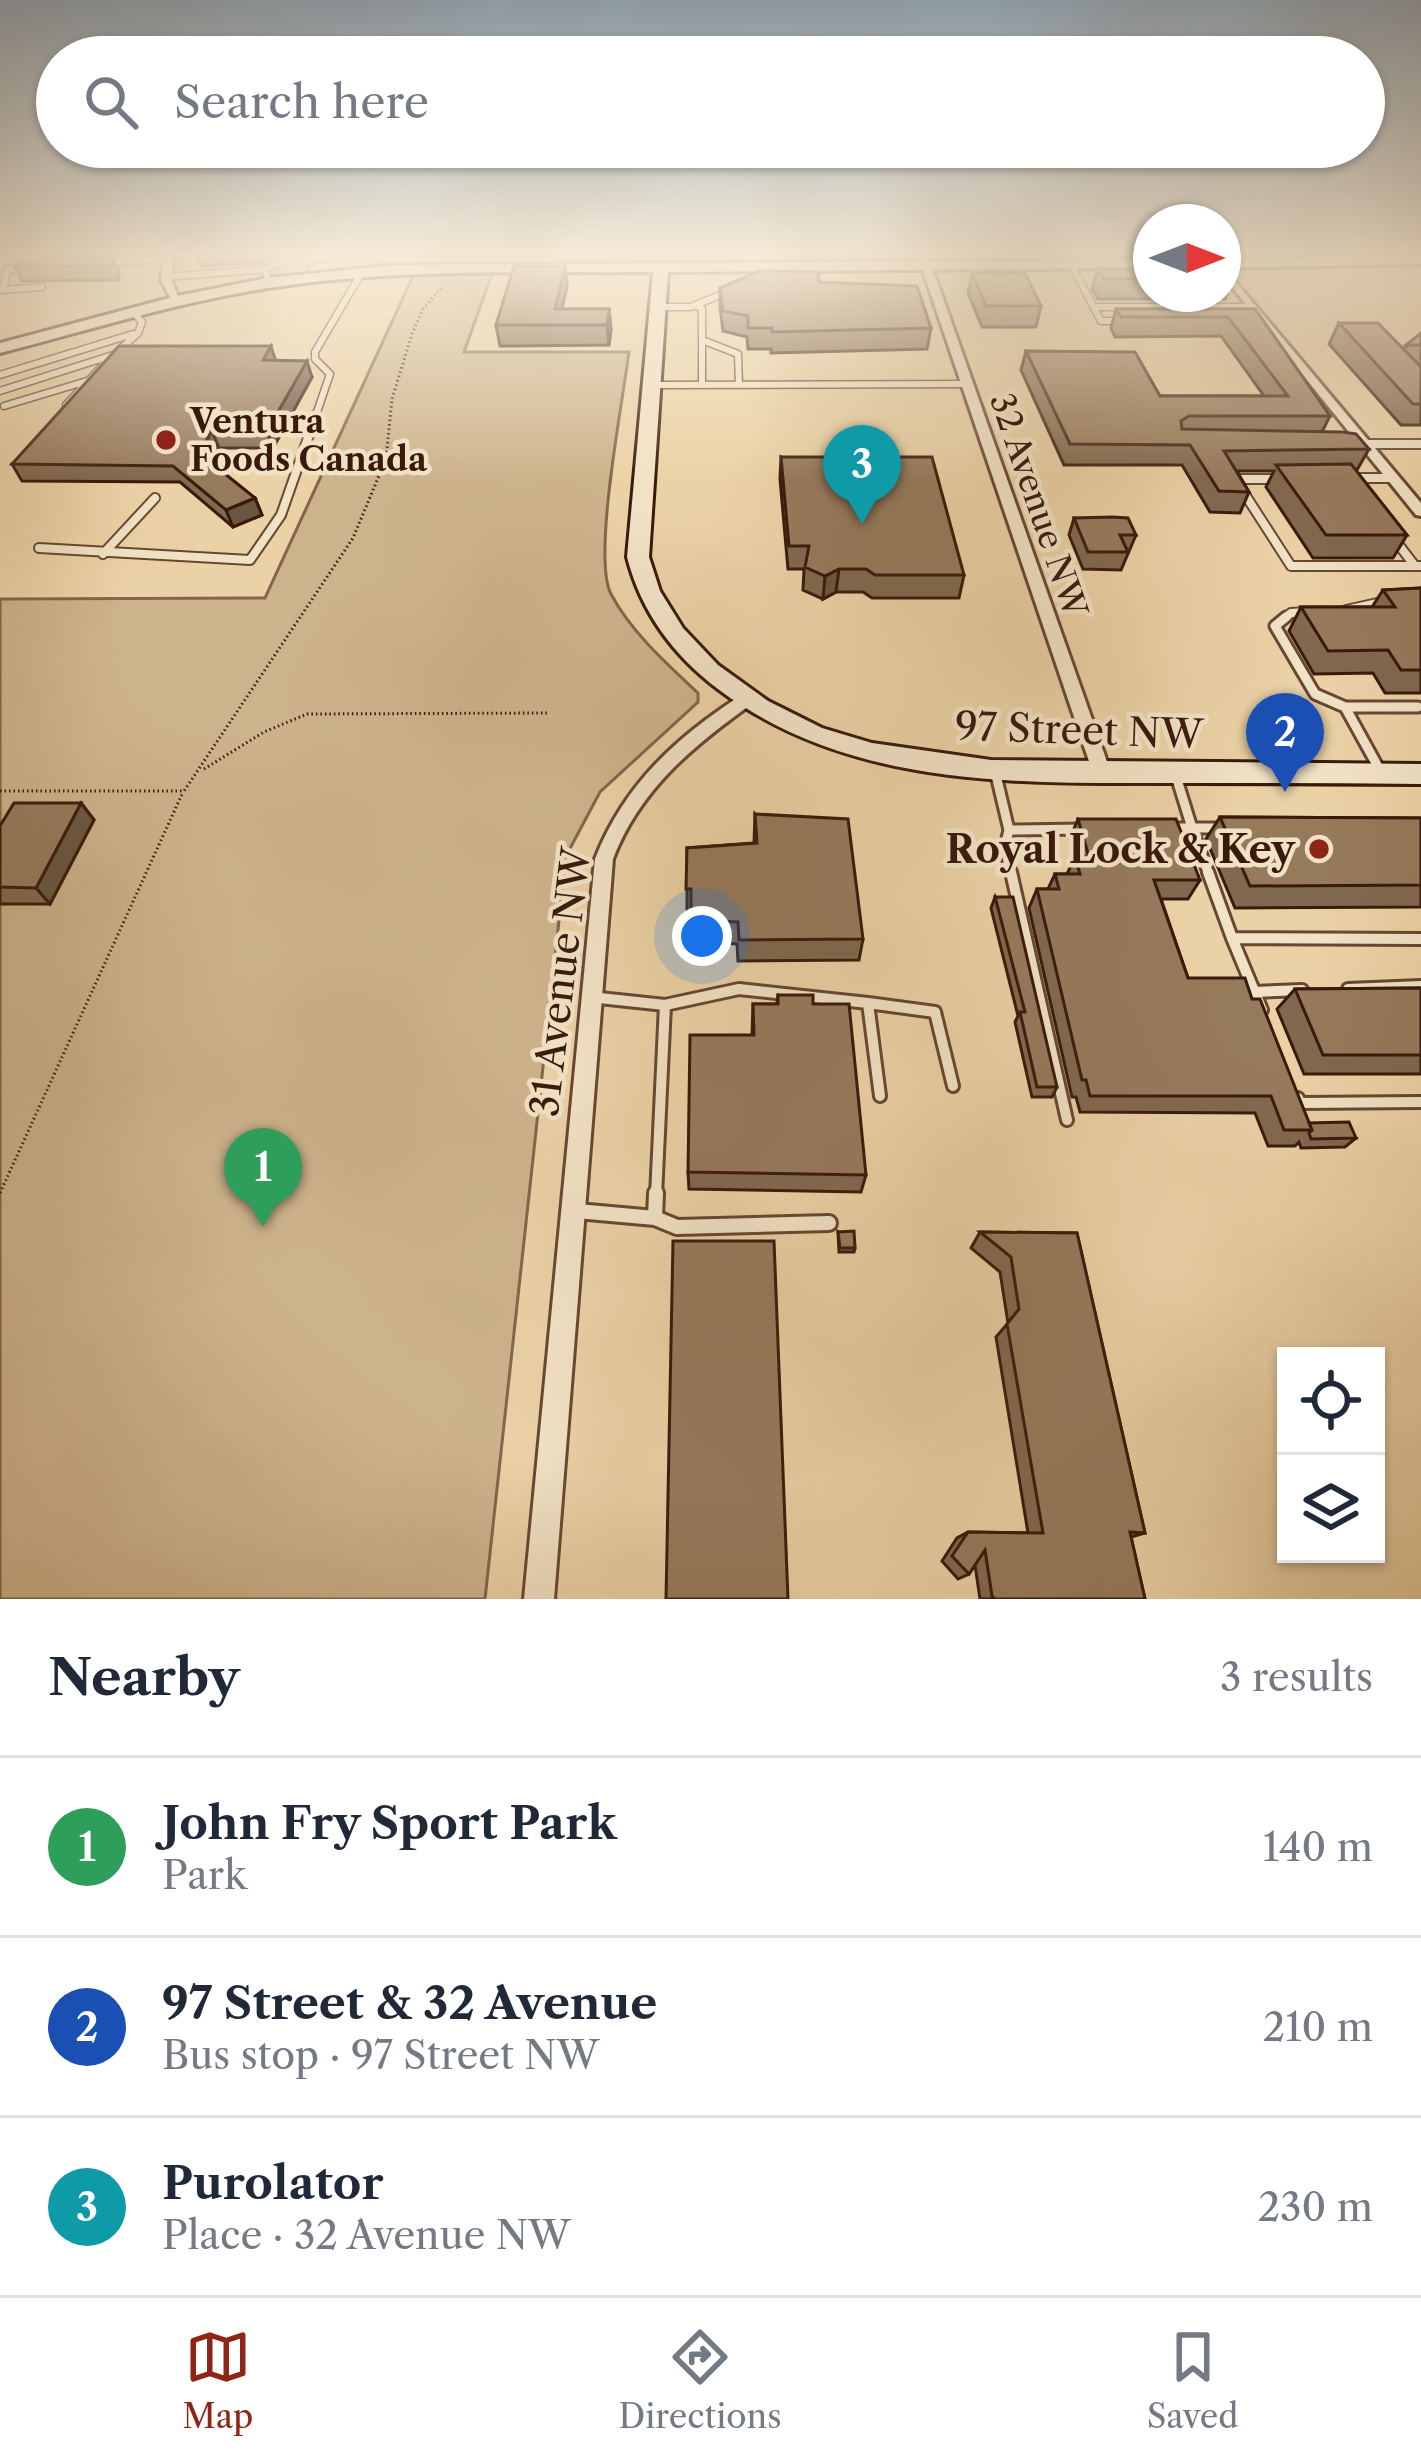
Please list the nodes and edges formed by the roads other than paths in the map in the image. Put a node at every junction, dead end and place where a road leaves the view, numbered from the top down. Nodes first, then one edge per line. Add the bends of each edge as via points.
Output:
1 (64, 331) edge
2 (328, 331) edge
3 (656, 331) edge
4 (702, 331) edge
5 (949, 331) edge
6 (1273, 331) edge
7 (138, 333) joint
8 (702, 340) junction
9 (0, 348) edge
10 (113, 355) junction
11 (0, 376) edge
12 (87, 381) junction
13 (968, 384) junction
14 (702, 385) junction
15 (739, 385) junction
16 (651, 386) junction
17 (0, 391) edge
18 (4, 406) dead end
19 (62, 410) edge
20 (1367, 444) junction
21 (1421, 444) edge
22 (1344, 445) edge
23 (1303, 478) edge
24 (1394, 478) junction
25 (1362, 496) edge
26 (155, 498) dead end
27 (1421, 512) edge
28 (1388, 531) edge
29 (39, 548) dead end
30 (103, 554) junction
31 (1418, 566) edge
32 (1402, 602) edge
33 (1328, 611) edge
34 (1310, 612) edge
35 (747, 699) junction
36 (1345, 707) junction
37 (1418, 707) dead end
38 (995, 771) junction
39 (1102, 773) junction
40 (1175, 773) junction
41 (1382, 774) junction
42 (1421, 774) edge
43 (1192, 828) junction
44 (1238, 828) edge
45 (1101, 829) edge
46 (1147, 829) edge
47 (1009, 830) junction
48 (1232, 938) junction
49 (1421, 939) edge
50 (1421, 986) edge
51 (1254, 992) junction
52 (590, 998) junction
53 (868, 1003) junction
54 (665, 1005) junction
55 (1264, 1014) edge
56 (1291, 1081) edge
57 (953, 1086) dead end
58 (880, 1096) dead end
59 (1421, 1102) edge
60 (1067, 1120) dead end
61 (572, 1211) junction
62 (655, 1218) junction
63 (830, 1223) dead end
64 (538, 1599) edge

1 - 9 main road
2 - 30 lane via 315,352 330,374 326,387 281,514 250,560
3 - 16 main road
4 - 8 lane
5 - 13 street, 32 Avenue NW
6 - 20 street
7 - 10 lane
7 - 11 lane
8 - 14 lane
8 - 15 lane via 738,354
10 - 12 lane
10 - 17 lane
12 - 18 lane
12 - 19 lane
13 - 15 lane
13 - 39 street, 32 Avenue NW
14 - 15 lane
14 - 16 lane
16 - 35 main road via 642,573 675,637
20 - 21 lane
20 - 22 lane
20 - 24 street
23 - 31 lane via 1235,479 1291,566
24 - 25 lane via 1348,478
24 - 27 street
26 - 30 lane
28 - 31 lane
29 - 30 lane
32 - 33 lane
34 - 36 lane via 1275,626 1315,694
35 - 38 main road, 97 Street NW via 860,748
35 - 52 street, 31 Avenue NW via 653,774 618,820 599,888
36 - 37 lane
36 - 41 lane
38 - 39 main road, 97 Street NW
38 - 47 lane
39 - 40 main road, 97 Street NW
40 - 41 main road, 97 Street NW
40 - 43 lane
41 - 42 main road, 97 Street NW
43 - 44 lane
43 - 46 lane
43 - 48 lane
45 - 47 lane
47 - 60 lane via 1005,847
48 - 49 lane
48 - 51 lane
50 - 51 lane
51 - 55 lane
52 - 54 lane
52 - 61 street, 31 Avenue NW
53 - 54 lane via 739,988
53 - 57 lane via 935,1012
53 - 58 lane
54 - 62 lane
56 - 59 lane via 1300,1103
61 - 62 lane
61 - 64 street, 31 Avenue NW
62 - 63 lane via 677,1227

